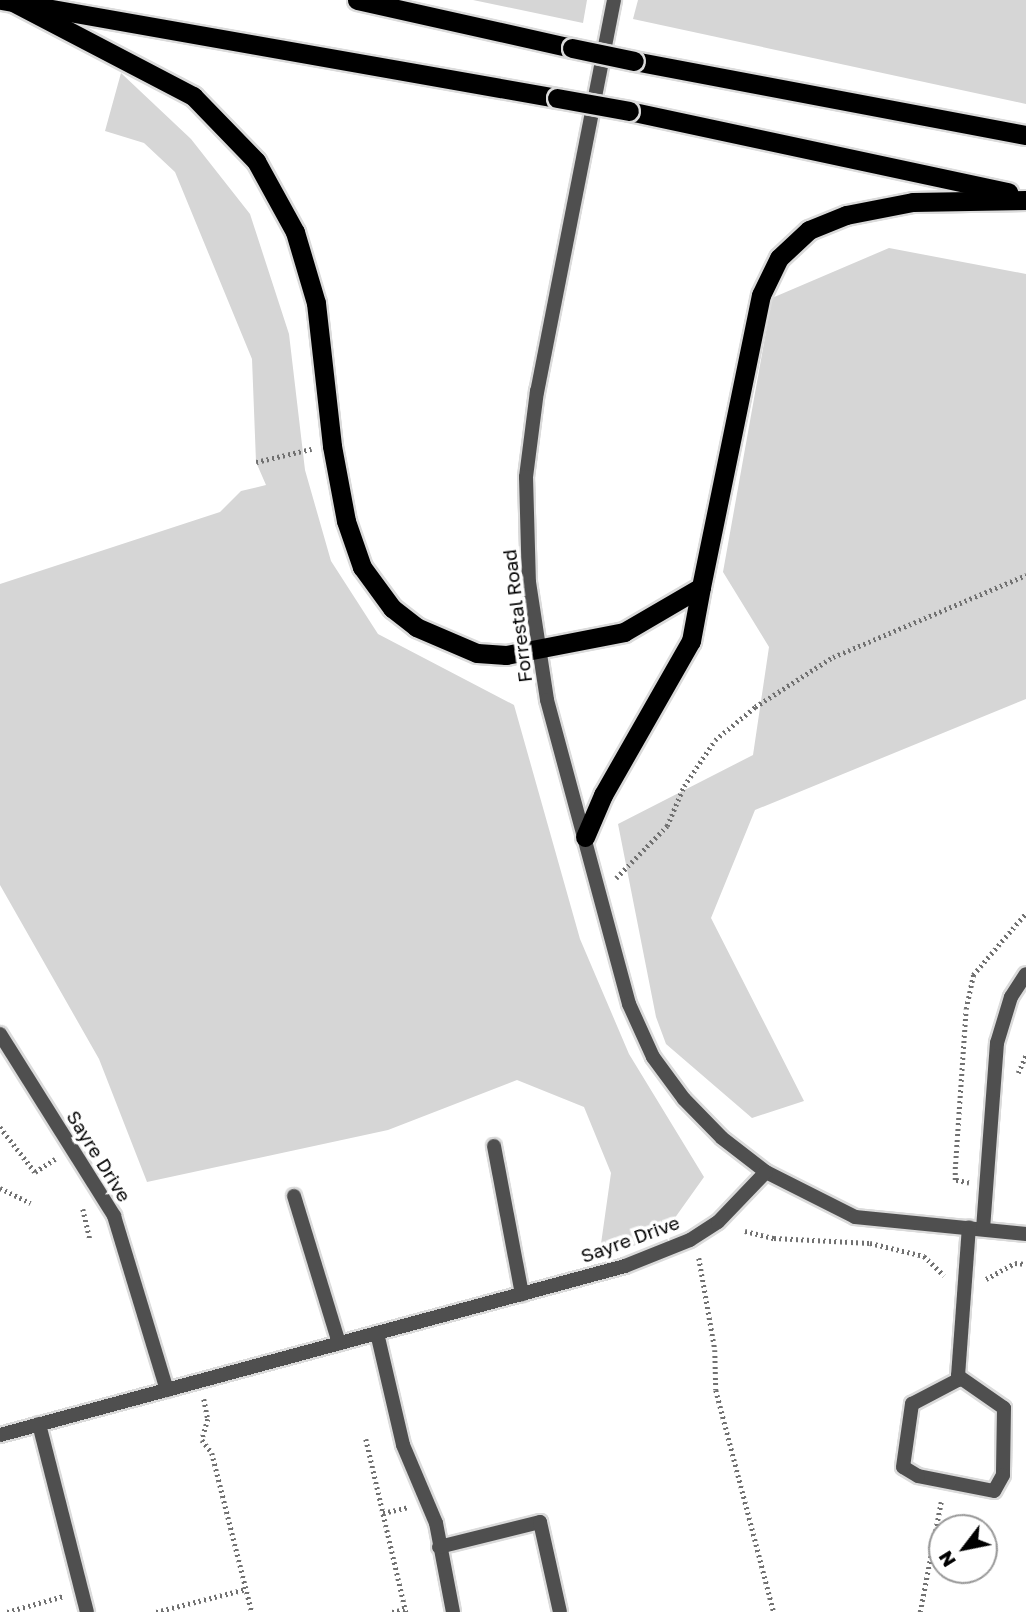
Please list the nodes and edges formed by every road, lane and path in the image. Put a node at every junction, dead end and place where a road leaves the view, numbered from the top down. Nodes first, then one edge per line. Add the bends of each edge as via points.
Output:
1 (357, 0) edge
2 (614, 0) edge
3 (8, 1) edge
4 (1026, 135) edge
5 (1026, 198) edge
6 (332, 446) junction
7 (256, 462) dead end
8 (1026, 575) edge
9 (701, 587) junction
10 (539, 647) junction
11 (585, 837) junction
12 (615, 878) dead end
13 (1026, 974) edge
14 (0, 1034) edge
15 (0, 1127) edge
16 (494, 1146) dead end
17 (62, 1169) dead end
18 (766, 1172) junction
19 (0, 1188) edge
20 (294, 1196) dead end
21 (31, 1203) dead end
22 (82, 1203) dead end
23 (976, 1228) junction
24 (745, 1231) dead end
25 (1026, 1234) edge
26 (695, 1237) junction
27 (90, 1239) dead end
28 (1026, 1264) edge
29 (964, 1291) junction
30 (522, 1294) junction
31 (377, 1333) junction
32 (339, 1343) junction
33 (958, 1376) junction
34 (201, 1381) junction
35 (167, 1390) junction
36 (39, 1424) junction
37 (0, 1435) edge
38 (366, 1439) dead end
39 (941, 1502) dead end
40 (439, 1547) junction
41 (246, 1589) junction
42 (81, 1592) junction
43 (405, 1610) edge
44 (7, 1612) edge
45 (86, 1612) edge
46 (156, 1612) edge
47 (252, 1612) edge
48 (392, 1612) edge
49 (453, 1612) edge
50 (559, 1612) edge
51 (774, 1612) edge
52 (920, 1612) edge

1 - 4 highway, bridge via 634,61
2 - 10 street, Forrestal Road via 537,391 526,477 529,582
3 - 5 highway, bridge via 629,111
3 - 6 highway via 193,96 256,161 295,232 316,303
5 - 9 highway via 913,202 846,215 809,230 779,258 761,295
6 - 7 path
6 - 10 highway via 346,521 362,567 392,608 416,628 477,653 506,655
8 - 12 path via 833,657 764,701 715,740 684,786 667,826
9 - 10 highway via 624,632
9 - 11 highway via 691,641 603,795
10 - 11 street, Forrestal Road via 547,700
11 - 18 street, Forrestal Road via 629,1004 653,1057 684,1099 722,1138
13 - 23 street via 1011,997 997,1043
14 - 35 street, Sayre Drive via 114,1216
15 - 17 path via 35,1172 55,1158
16 - 30 street
18 - 23 street via 855,1217
18 - 26 street, Sayre Drive via 733,1210
19 - 21 path
20 - 32 street
22 - 27 path
23 - 25 street
23 - 29 street
24 - 29 path via 774,1238 870,1243 924,1256
26 - 30 street, Sayre Drive via 625,1266
26 - 51 path via 715,1350 716,1390
28 - 29 path via 1015,1263
29 - 33 street
30 - 31 street, Sayre Drive
31 - 32 street, Sayre Drive
31 - 40 street via 403,1445 433,1513
32 - 34 street, Sayre Drive
33 - 33 street via 912,1405 903,1467 918,1476 994,1491 1003,1475 1004,1408
34 - 35 street, Sayre Drive
34 - 41 path via 208,1419 201,1440 212,1453
35 - 36 street, Sayre Drive
36 - 37 street, Sayre Drive
36 - 42 street
38 - 43 path
39 - 52 path
40 - 49 street
40 - 50 street via 540,1522
41 - 46 path
41 - 47 path
42 - 44 path
42 - 45 street
43 - 48 path

